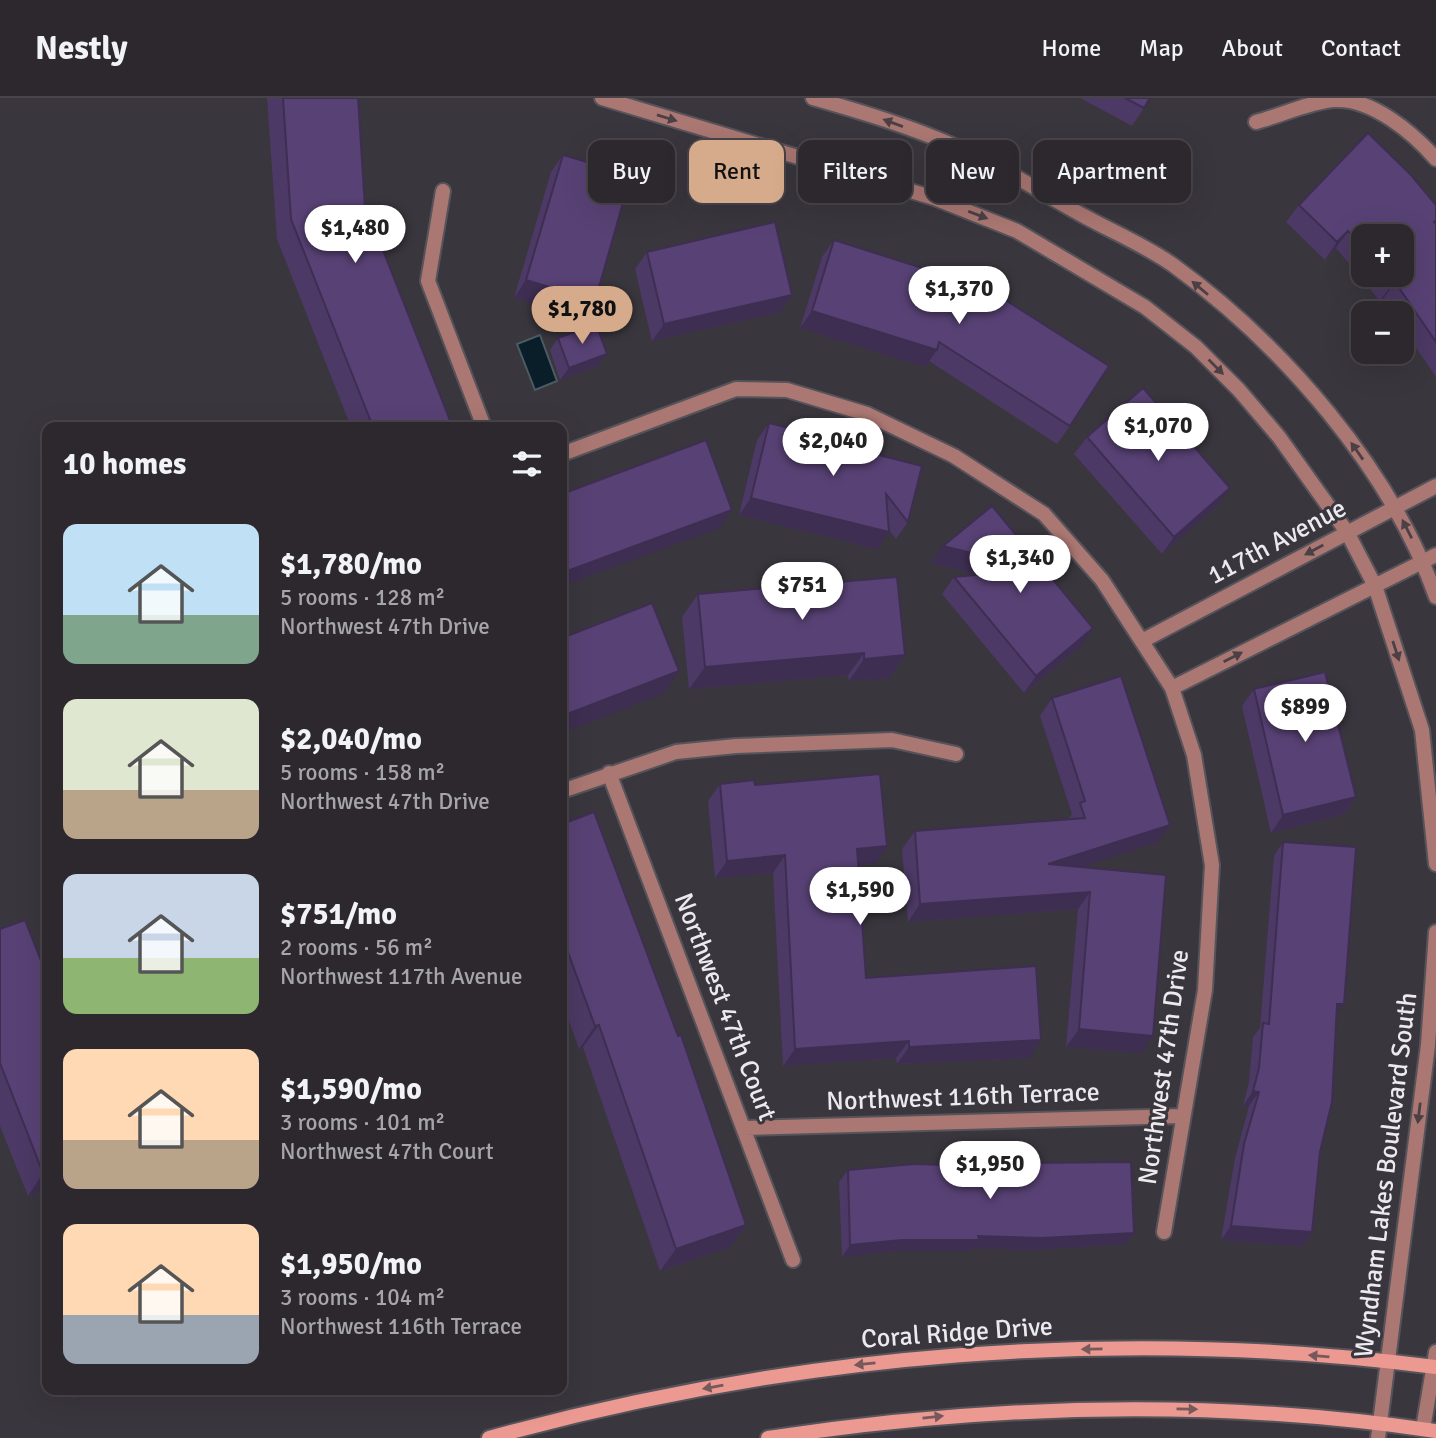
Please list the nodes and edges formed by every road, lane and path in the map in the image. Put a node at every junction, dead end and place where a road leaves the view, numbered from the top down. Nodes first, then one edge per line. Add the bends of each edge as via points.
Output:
1 (602, 98) edge
2 (813, 98) edge
3 (1256, 122) dead end
4 (1436, 159) edge
5 (443, 191) dead end
6 (482, 422) edge
7 (567, 452) edge
8 (1436, 486) edge
9 (1396, 507) junction
10 (1347, 532) junction
11 (1430, 558) edge
12 (1375, 586) junction
13 (1436, 597) edge
14 (1142, 641) junction
15 (1172, 688) junction
16 (956, 754) dead end
17 (609, 773) junction
18 (567, 790) edge
19 (1436, 864) edge
20 (1436, 932) edge
21 (1182, 1116) junction
22 (745, 1128) junction
23 (1164, 1231) dead end
24 (793, 1260) dead end
25 (1435, 1362) edge
26 (1387, 1363) junction
27 (1379, 1430) edge
28 (1427, 1432) edge
29 (489, 1438) edge
30 (768, 1438) edge

1 -> 10 street via 934,198 1017,231 1146,307 1196,347 1279,438
9 -> 2 street via 1346,436 1277,354 1172,264 960,148
3 - 4 street via 1335,100 1348,102 1371,107
5 - 6 street via 428,281
7 - 14 street, Northwest 47th Drive via 736,388 787,390 867,414 954,456 1044,514 1102,580
8 - 9 street, 117th Avenue
9 - 10 street, 117th Avenue
11 -> 9 street
10 - 12 street
10 -> 14 street, 117th Avenue
11 - 12 street
11 - 13 street
15 -> 12 street
12 -> 19 street via 1422,730
14 - 15 street, Northwest 47th Drive
15 - 21 street, Northwest 47th Drive via 1194,755 1212,865 1205,990
16 - 17 street via 892,740 736,746 676,752
17 - 18 street
17 - 22 street, Northwest 47th Court
20 -> 26 street, Wyndham Lakes Boulevard South via 1428,1045
21 - 22 street, Northwest 116th Terrace
21 - 23 street, Northwest 47th Drive
22 - 24 street, Northwest 47th Court
25 - 26 main road, Coral Ridge Drive
25 - 28 street
26 - 27 street, Wyndham Lakes Boulevard South
26 -> 29 main road, Coral Ridge Drive via 1162,1348 913,1359 673,1394
27 - 28 main road
30 -> 27 main road via 904,1420 1045,1409 1253,1411

